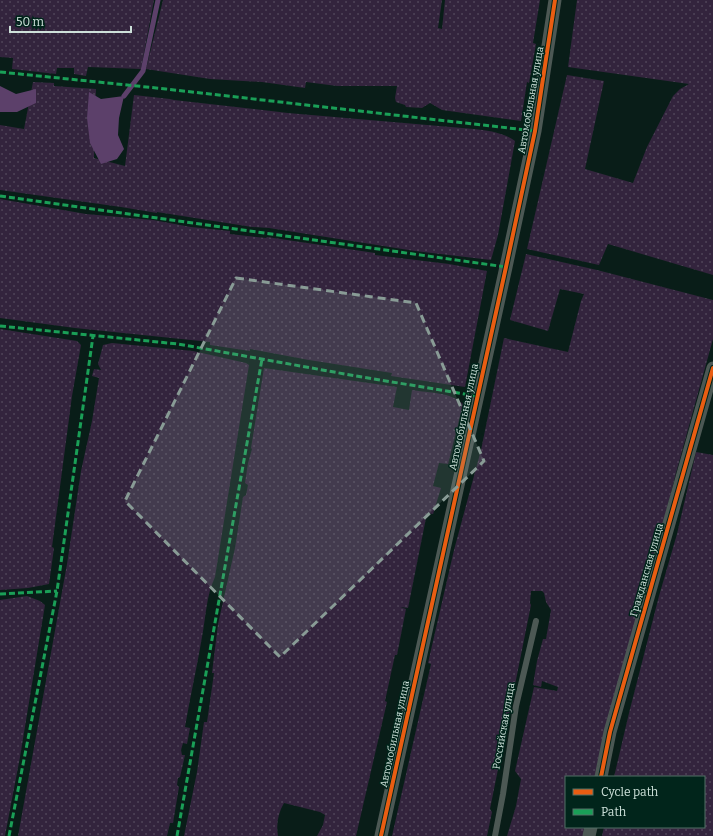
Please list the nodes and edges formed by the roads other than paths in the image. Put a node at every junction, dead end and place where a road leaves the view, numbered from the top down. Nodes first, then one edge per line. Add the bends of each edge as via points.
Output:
1 (555, 0) edge
2 (713, 368) edge
3 (536, 621) dead end
4 (601, 776) edge
5 (381, 836) edge
6 (495, 836) edge

1 - 5 street, Автомобильная улица via 535,131
2 - 4 street, Гражданская улица via 610,732
3 - 6 lane, Российская улица via 516,706

